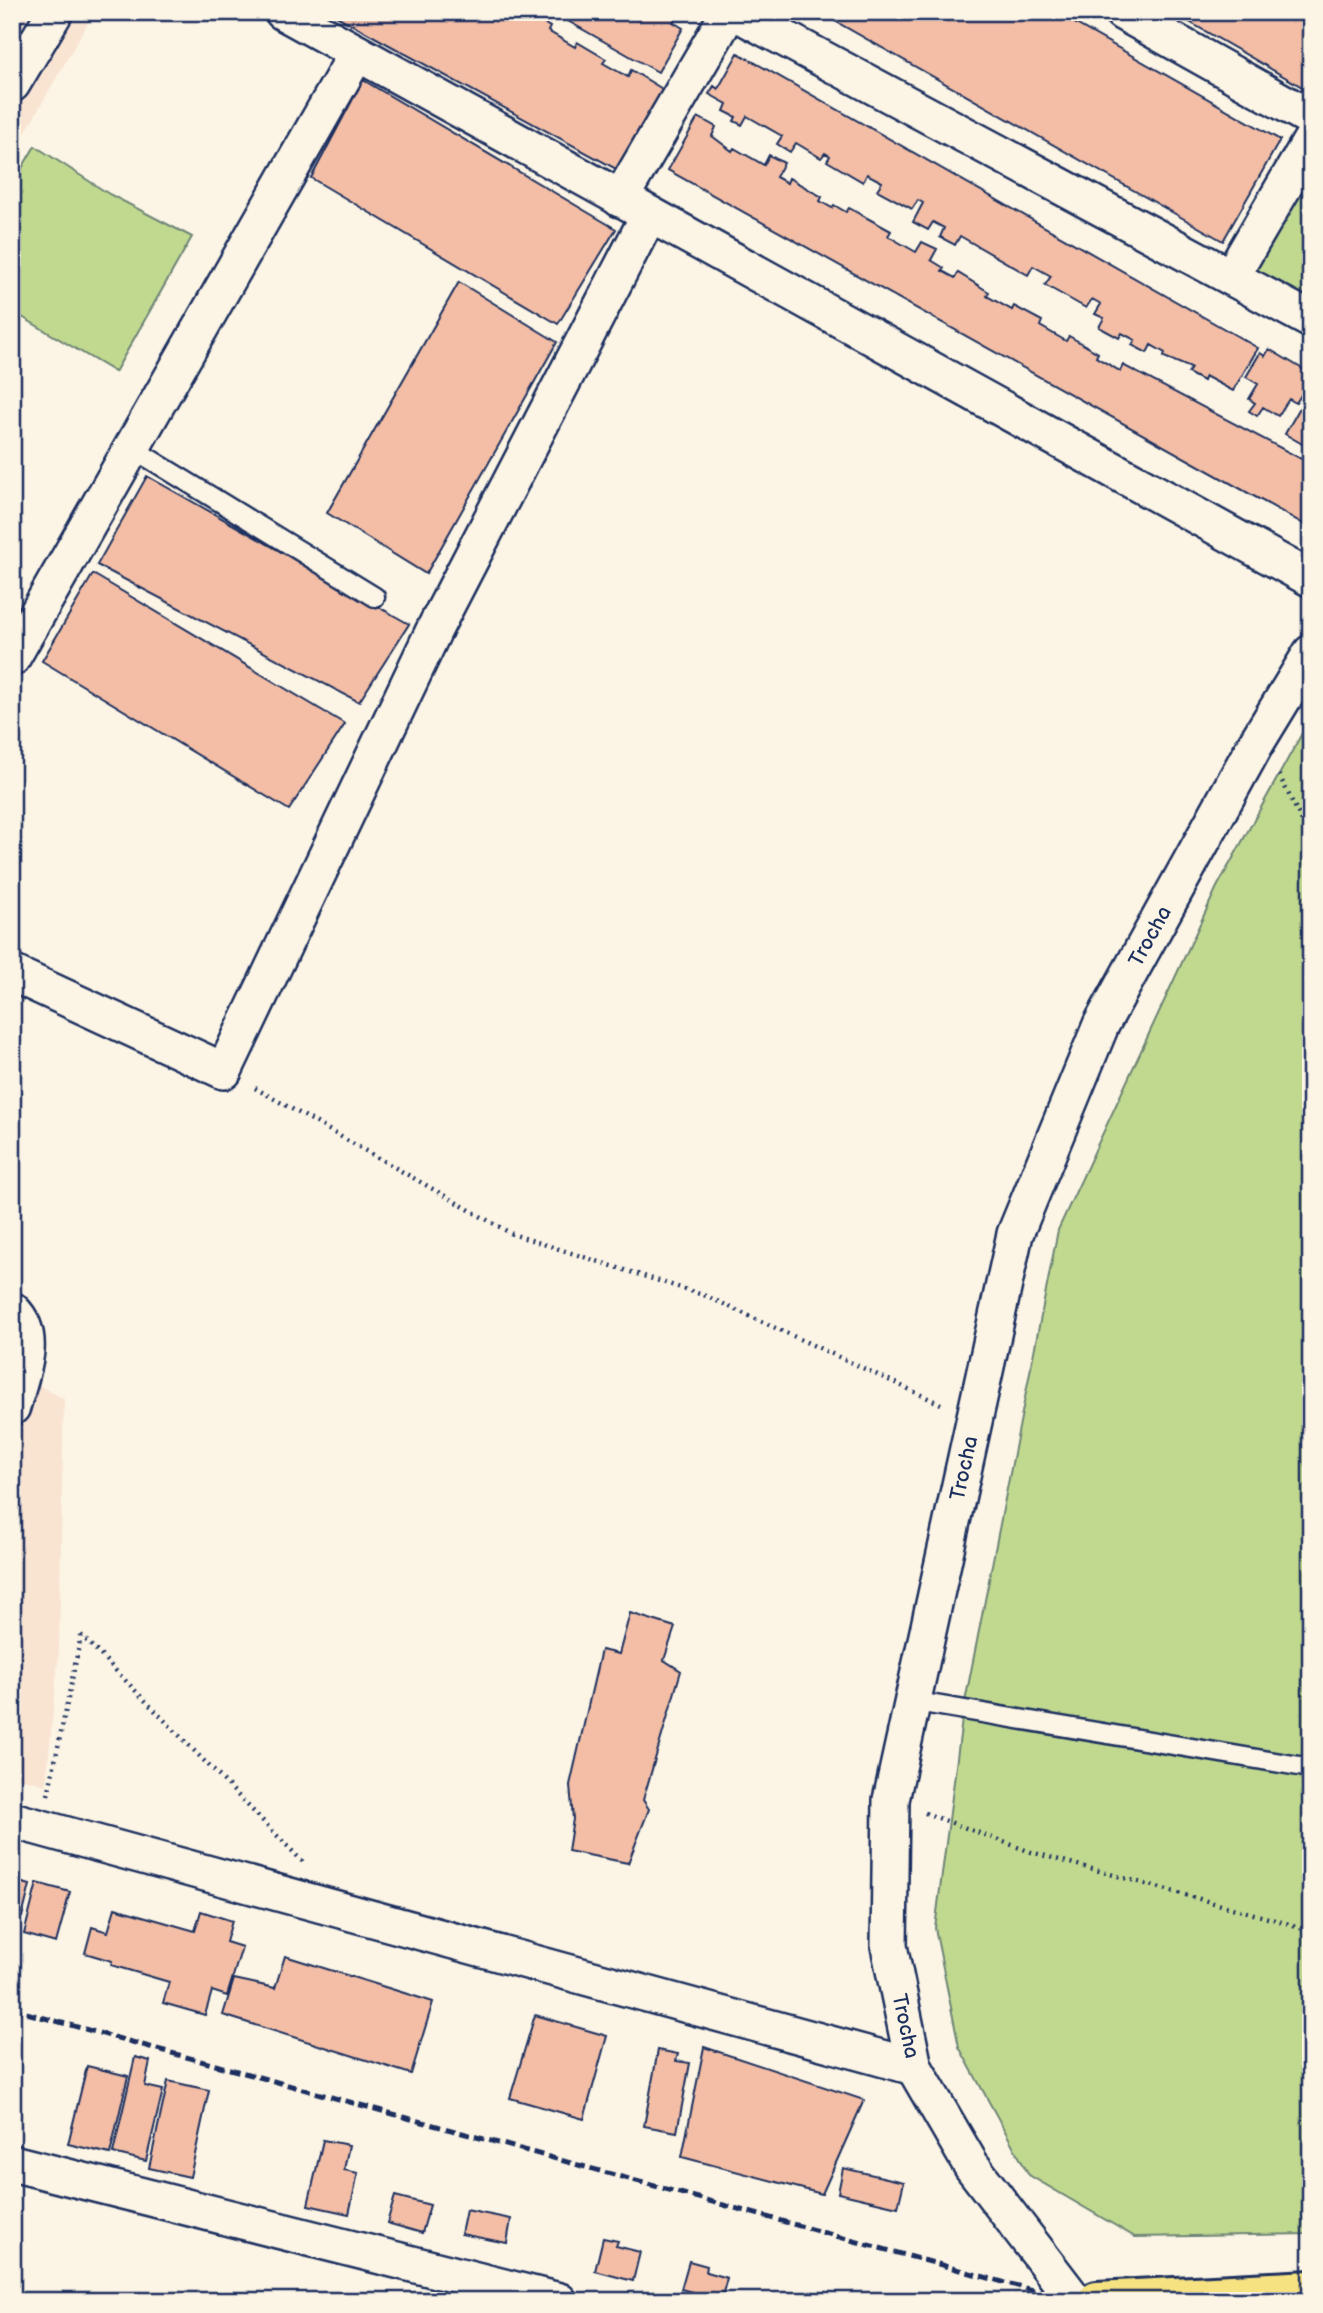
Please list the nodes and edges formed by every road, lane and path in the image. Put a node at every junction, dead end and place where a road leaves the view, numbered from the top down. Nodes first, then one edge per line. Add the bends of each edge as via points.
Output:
1 (55, 12) edge
2 (283, 12) edge
3 (729, 12) edge
4 (735, 12) edge
5 (1122, 12) edge
6 (357, 53) junction
7 (12, 85) edge
8 (1311, 118) edge
9 (1311, 141) edge
10 (634, 207) junction
11 (1231, 277) junction
12 (1311, 320) edge
13 (132, 448) junction
14 (1311, 579) edge
15 (375, 597) dead end
16 (1311, 653) edge
17 (12, 658) edge
18 (1255, 745) junction
19 (1311, 830) edge
20 (12, 973) edge
21 (224, 1071) junction
22 (12, 1310) edge
23 (12, 1407) edge
24 (973, 1419) junction
25 (911, 1701) junction
26 (1311, 1768) edge
27 (891, 1800) junction
28 (25, 1824) edge
29 (351, 1910) junction
30 (1311, 1930) edge
31 (914, 2067) junction
32 (12, 2163) edge
33 (1311, 2290) edge
34 (559, 2301) edge
35 (1075, 2301) edge
36 (1097, 2301) edge

1 - 7 street
2 - 6 street
3 - 10 street
4 - 11 street
5 - 8 street
6 - 10 street
6 - 13 street
9 - 11 street
10 - 14 street
10 - 21 street
11 - 12 street
13 - 15 lane
13 - 17 street
16 - 18 street, Trocha
18 - 19 path via 1269,754 1304,825
18 - 24 street, Trocha via 1101,1025 1014,1234
20 - 21 street
21 - 24 path via 512,1234 706,1296
22 - 23 street via 23,1321 28,1348
24 - 25 street, Trocha
25 - 26 lane
25 - 27 street, Trocha
27 - 30 path via 1031,1852
27 - 31 street, Trocha via 889,1946
28 - 29 street
28 - 29 path via 48,1795 81,1635
29 - 31 street
31 - 35 street, Trocha via 971,2165
32 - 34 street
33 - 36 main road

